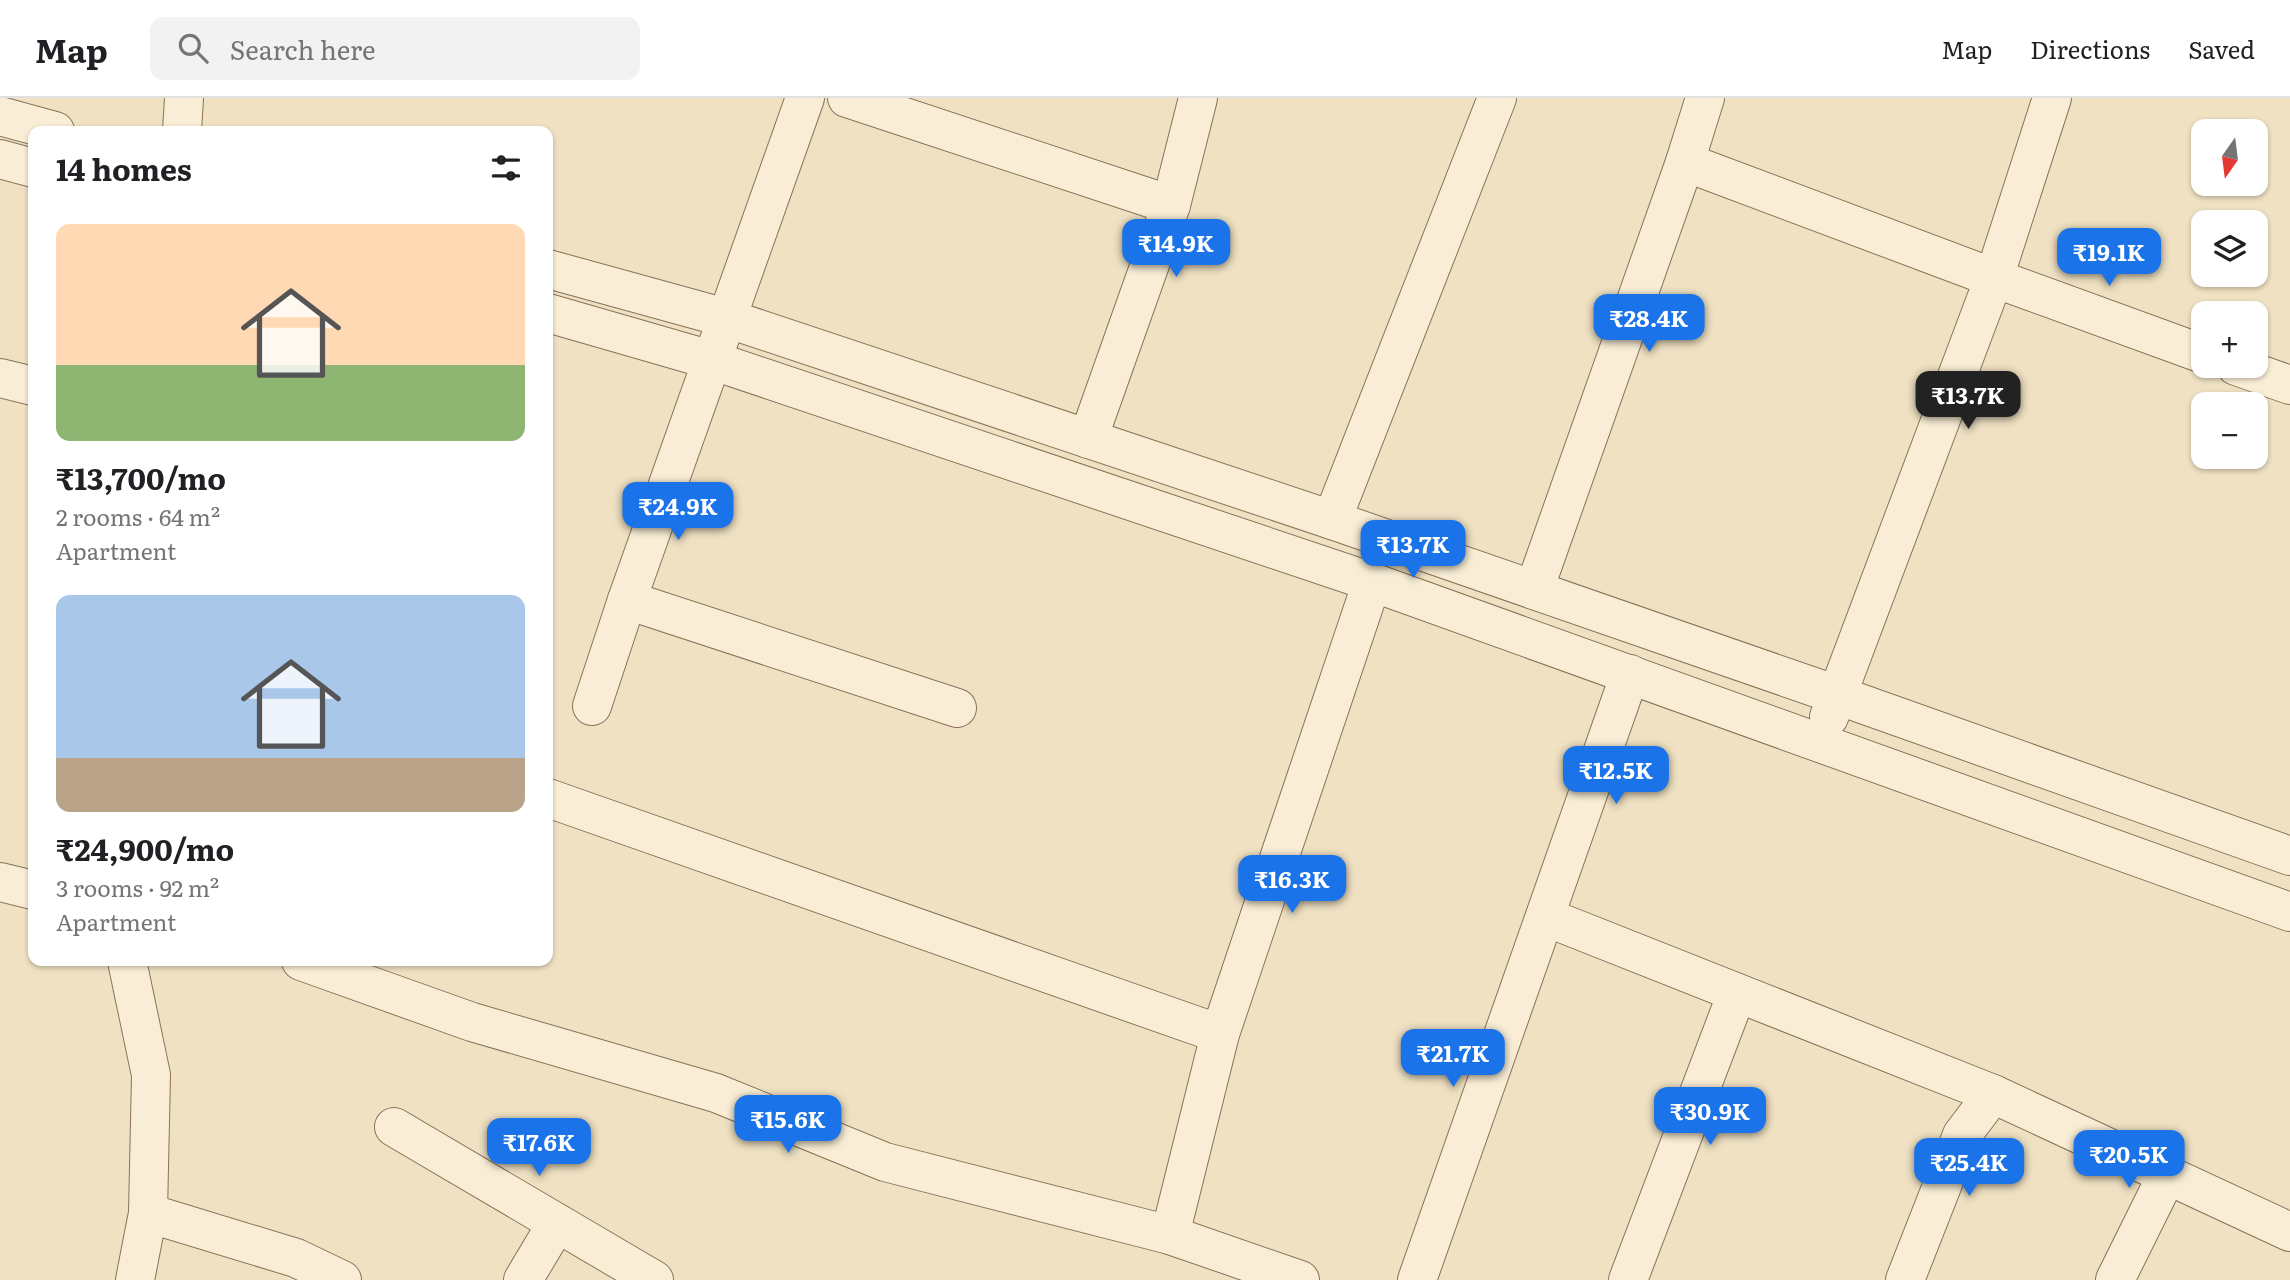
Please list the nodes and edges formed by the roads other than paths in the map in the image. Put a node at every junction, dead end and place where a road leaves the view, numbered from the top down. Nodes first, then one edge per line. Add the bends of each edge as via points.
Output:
1 (184, 98) edge
2 (804, 98) edge
3 (847, 98) edge
4 (1198, 98) edge
5 (1497, 98) edge
6 (1705, 98) edge
7 (2052, 98) edge
8 (0, 116) edge
9 (37, 126) edge
10 (182, 126) edge
11 (0, 159) edge
12 (1685, 162) junction
13 (28, 167) edge
14 (1171, 205) junction
15 (553, 270) edge
16 (1994, 278) junction
17 (553, 314) edge
18 (726, 318) junction
19 (2191, 350) edge
20 (711, 360) junction
21 (2268, 377) edge
22 (0, 378) edge
23 (28, 385) edge
24 (2290, 385) edge
25 (1088, 439) junction
26 (1332, 520) junction
27 (1372, 582) junction
28 (1534, 590) junction
29 (627, 600) junction
30 (1630, 674) junction
31 (1837, 695) junction
32 (592, 706) dead end
33 (957, 708) dead end
34 (1819, 742) junction
35 (553, 800) edge
36 (2290, 856) edge
37 (0, 882) edge
38 (28, 889) edge
39 (2290, 912) edge
40 (1546, 917) junction
41 (128, 966) edge
42 (315, 966) edge
43 (1737, 993) junction
44 (1220, 1034) junction
45 (1993, 1094) junction
46 (394, 1127) dead end
47 (2167, 1175) junction
48 (148, 1213) junction
49 (557, 1223) junction
50 (2290, 1232) edge
51 (1170, 1235) junction
52 (135, 1280) edge
53 (342, 1280) edge
54 (523, 1280) edge
55 (654, 1280) edge
56 (1300, 1280) edge
57 (1417, 1280) edge
58 (1628, 1280) edge
59 (1905, 1280) edge
60 (2115, 1280) edge

1 - 10 street
2 - 18 street
3 - 14 street
4 - 14 street
5 - 26 street
6 - 12 street
7 - 16 street
8 - 9 street
11 - 13 street
12 - 16 street
12 - 28 street
14 - 25 street
15 - 18 street
16 - 19 street
16 - 31 street
17 - 20 street
18 - 20 street
18 - 25 street
20 - 27 street
20 - 29 street
21 - 24 street
22 - 23 street
25 - 26 street
26 - 28 street
27 - 30 street
27 - 44 street
28 - 31 street
29 - 32 street
29 - 33 street
30 - 34 street
30 - 40 street
31 - 34 street
31 - 36 street
34 - 39 street
35 - 44 street
37 - 38 street
40 - 43 street
40 - 57 street
41 - 48 street via 151,1075
42 - 51 street via 472,1022 716,1093 885,1162
43 - 45 street
43 - 58 street
44 - 51 street
45 - 47 street
45 - 59 street via 1962,1135
46 - 49 street
47 - 50 street
47 - 60 street
48 - 52 street
48 - 53 street via 296,1258
49 - 54 street
49 - 55 street
51 - 56 street

